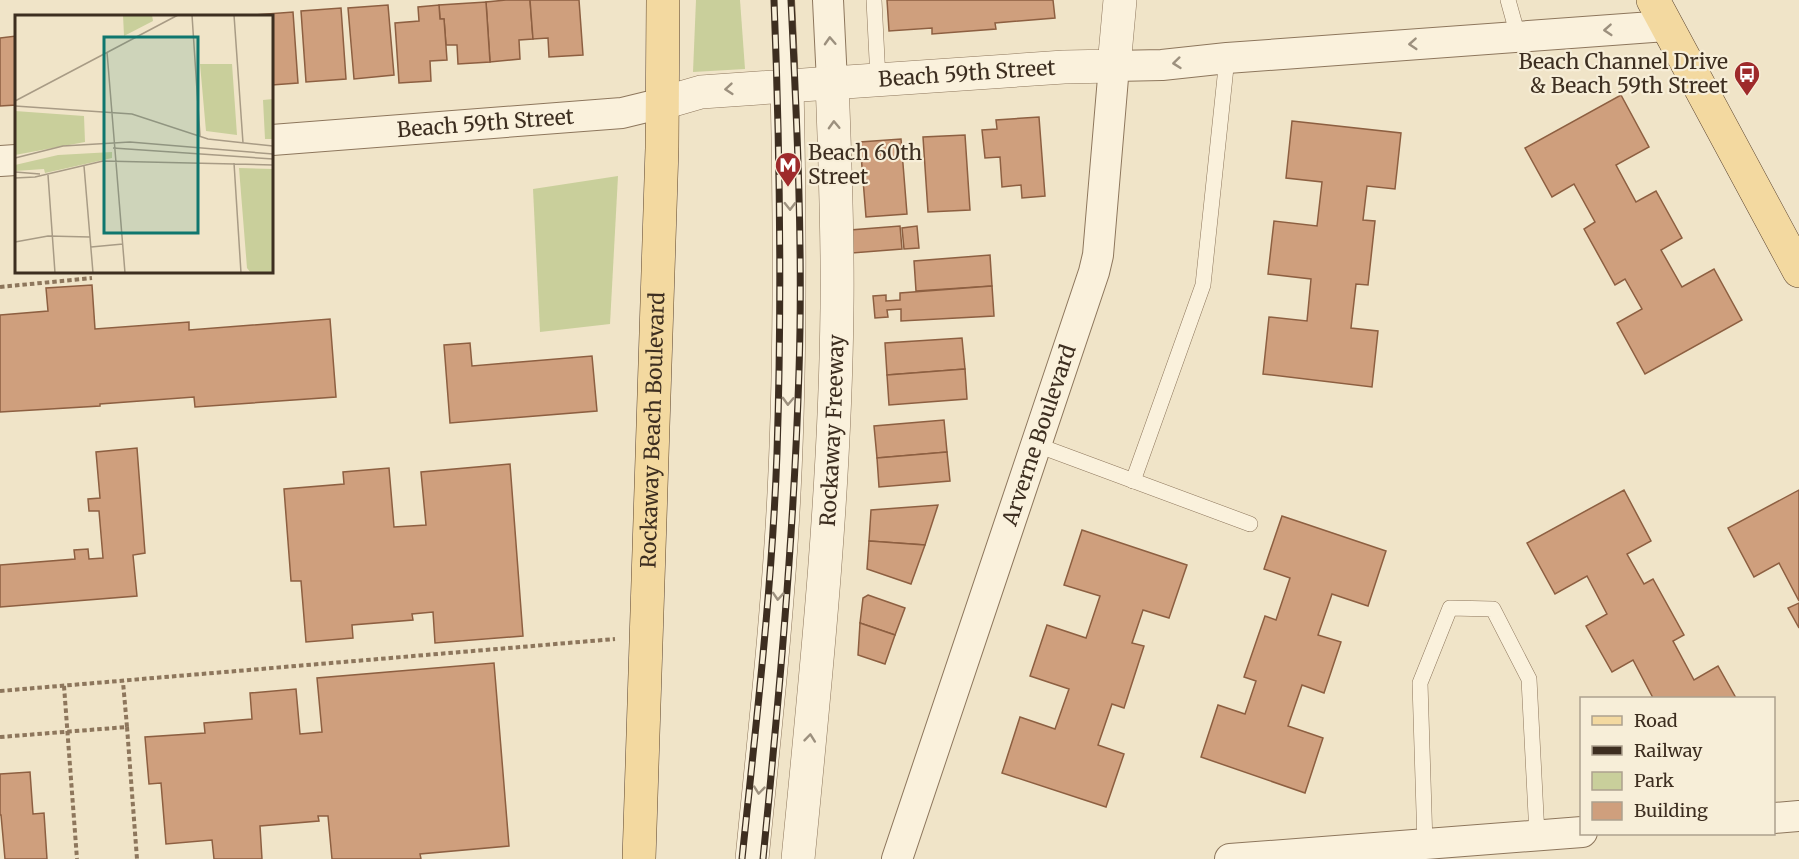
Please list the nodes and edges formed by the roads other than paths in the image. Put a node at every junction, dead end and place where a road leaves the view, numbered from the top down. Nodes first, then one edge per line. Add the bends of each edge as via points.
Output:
1 (663, 0) edge
2 (783, 0) edge
3 (828, 0) edge
4 (873, 0) edge
5 (1120, 0) edge
6 (1509, 0) edge
7 (1659, 13) edge
8 (1518, 36) junction
9 (1227, 58) junction
10 (1114, 66) junction
11 (878, 79) junction
12 (832, 82) junction
13 (787, 85) junction
14 (663, 103) junction
15 (273, 140) edge
16 (15, 160) edge
17 (0, 161) edge
18 (1799, 271) edge
19 (1037, 445) junction
20 (1133, 481) junction
21 (1250, 524) dead end
22 (1799, 816) edge
23 (1775, 818) edge
24 (1580, 832) edge
25 (1537, 835) junction
26 (1425, 844) junction
27 (639, 859) edge
28 (752, 859) edge
29 (798, 859) edge
30 (897, 859) edge
31 (1230, 859) edge

1 - 14 main road, Rockaway Beach Boulevard
2 - 13 street
12 -> 3 street, Rockaway Freeway
4 - 11 lane
5 - 10 street, Arverne Boulevard
6 - 8 lane
7 -> 8 street, Beach 59th Street
7 - 18 main road
8 -> 9 street, Beach 59th Street
9 -> 10 street, Beach 59th Street
9 - 20 lane via 1203,285
10 - 11 street, Beach 59th Street
10 - 19 street, Arverne Boulevard via 1098,255
11 - 12 street, Beach 59th Street
12 - 13 street, Beach 59th Street
29 -> 12 street, Rockaway Freeway via 826,566 833,440 838,236
13 -> 14 street, Beach 59th Street via 701,92
13 -> 28 street via 790,293 785,481 774,647
14 - 15 street, Beach 59th Street via 622,113
14 - 27 main road, Rockaway Beach Boulevard
16 - 17 street
19 - 20 lane
19 - 30 street, Arverne Boulevard
20 - 21 lane
22 - 23 street
24 - 25 street
25 - 26 street
25 - 26 lane via 1529,679 1493,609 1450,608 1420,683
26 - 31 street

